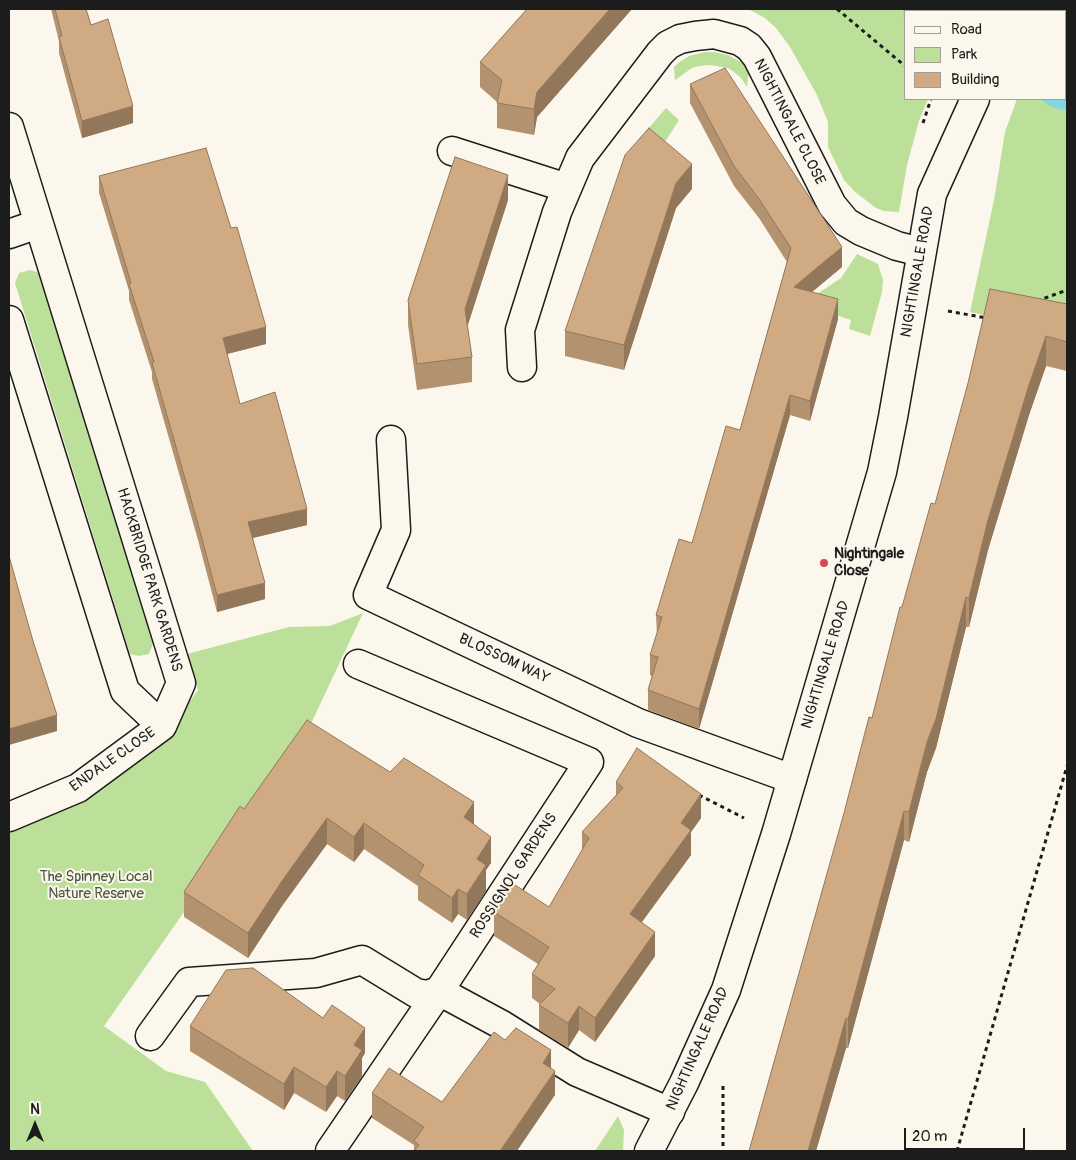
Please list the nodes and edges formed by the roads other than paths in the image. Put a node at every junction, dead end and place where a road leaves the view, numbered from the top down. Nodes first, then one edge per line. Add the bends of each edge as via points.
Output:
1 (973, 104) edge
2 (9, 127) edge
3 (452, 151) dead end
4 (567, 188) junction
5 (38, 224) junction
6 (9, 234) edge
7 (921, 252) junction
8 (9, 320) edge
9 (522, 367) dead end
10 (391, 440) dead end
11 (358, 664) dead end
12 (162, 726) junction
13 (792, 779) junction
14 (9, 817) edge
15 (439, 990) junction
16 (150, 1036) dead end
17 (670, 1112) junction
18 (330, 1151) edge
19 (649, 1151) edge

1 - 7 street, NIGHTINGALE ROAD via 932,194
2 - 5 street, HACKBRIDGE PARK GARDENS
3 - 4 street
4 - 7 street, NIGHTINGALE CLOSE via 580,158 660,53 680,39 714,34 740,40 749,47 832,205 846,222 878,240
4 - 9 street, NIGHTINGALE CLOSE via 520,330
5 - 6 street
5 - 12 street, HACKBRIDGE PARK GARDENS via 182,683
7 - 13 street, NIGHTINGALE ROAD via 882,472
8 - 12 street via 125,692
10 - 13 street, BLOSSOM WAY via 396,530 368,595 638,723
11 - 15 street, ROSSIGNOL GARDENS via 589,762
12 - 14 street, ENDALE CLOSE via 78,788
13 - 17 street, NIGHTINGALE ROAD via 726,990
15 - 16 street via 427,995 416,993 362,960 316,973 189,982
15 - 17 street via 577,1072
15 - 18 street, ROSSIGNOL GARDENS
17 - 19 street, NIGHTINGALE ROAD

